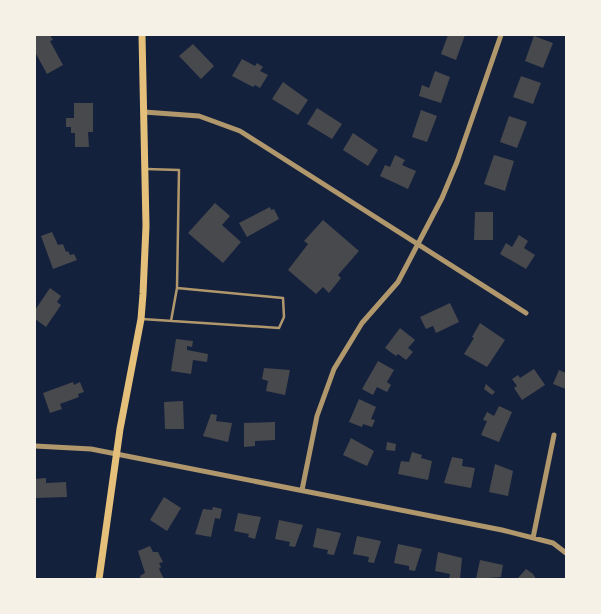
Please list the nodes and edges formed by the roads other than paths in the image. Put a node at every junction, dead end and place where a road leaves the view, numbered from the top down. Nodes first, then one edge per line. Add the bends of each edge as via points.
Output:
1 (142, 35) edge
2 (501, 35) edge
3 (144, 112) junction
4 (145, 169) junction
5 (418, 246) junction
6 (177, 288) junction
7 (526, 313) dead end
8 (141, 319) junction
9 (171, 321) junction
10 (554, 435) dead end
11 (35, 446) edge
12 (118, 454) junction
13 (302, 490) junction
14 (533, 538) junction
15 (566, 553) edge
16 (99, 579) edge

1 - 3 main road
2 - 5 street via 457,162
3 - 4 main road
3 - 5 street via 199,116 240,131
4 - 6 lane via 179,170
4 - 8 main road
5 - 7 street
5 - 13 street via 398,282 362,323 334,369 317,416
6 - 9 lane
6 - 9 lane via 284,298 284,317 279,328
8 - 9 lane
8 - 12 main road via 128,380
10 - 14 street
11 - 12 street via 65,446
12 - 13 street
12 - 16 main road
13 - 14 street
14 - 15 street via 553,543

